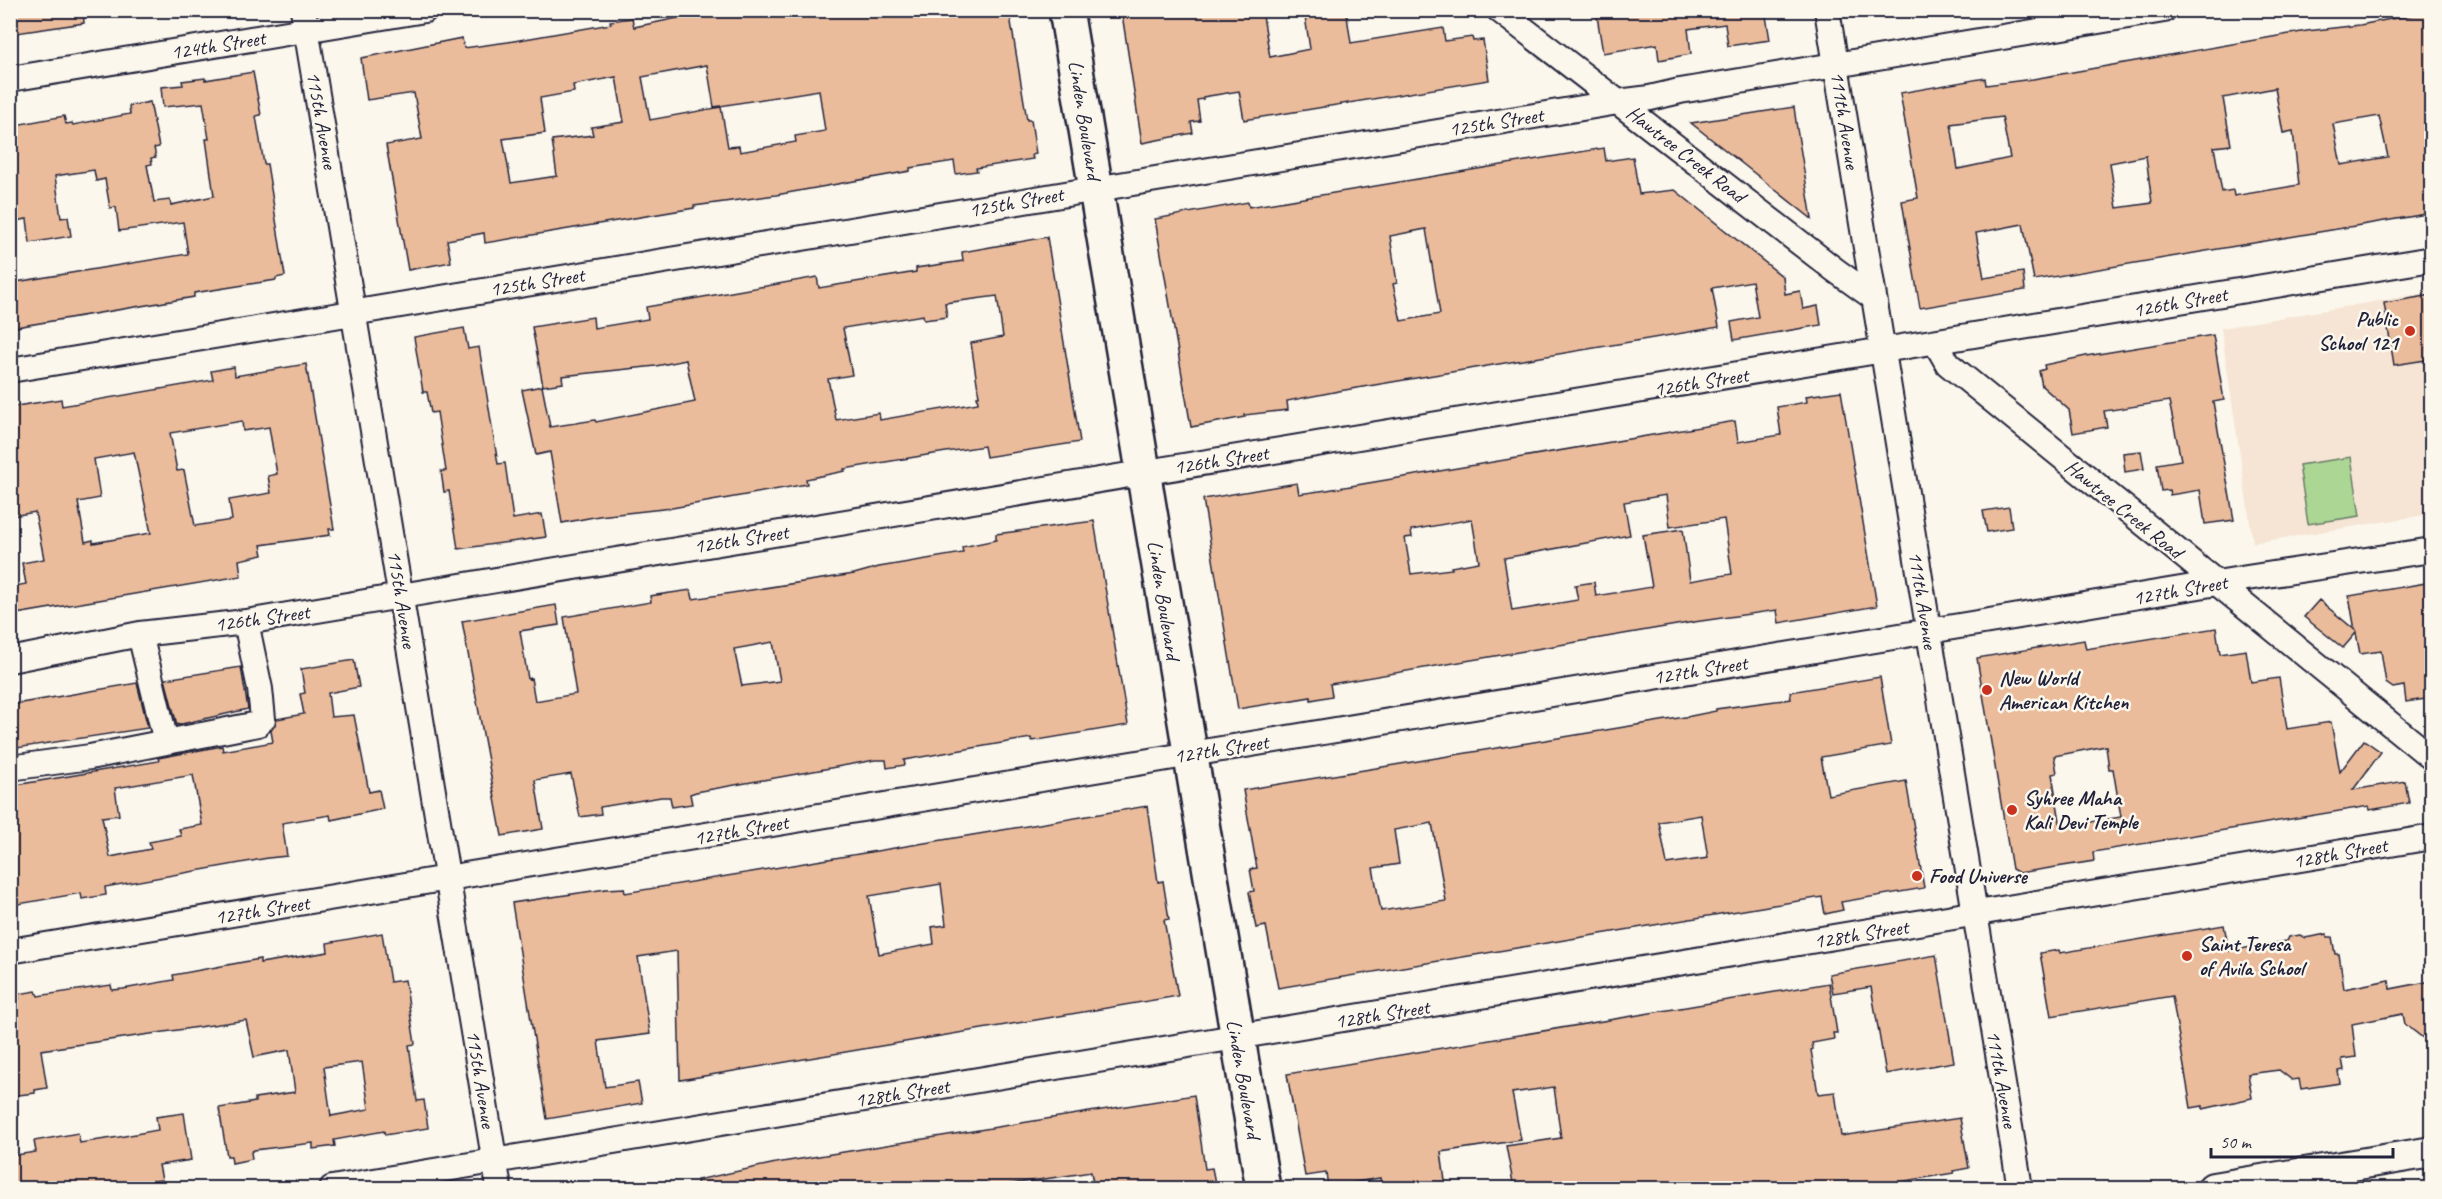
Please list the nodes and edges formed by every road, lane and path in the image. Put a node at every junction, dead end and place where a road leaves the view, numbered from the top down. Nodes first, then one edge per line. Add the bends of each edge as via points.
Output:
1 (425, 10) edge
2 (1066, 10) edge
3 (1499, 10) edge
4 (1827, 10) edge
5 (2164, 10) edge
6 (305, 20) edge
7 (1836, 65) junction
8 (10, 79) edge
9 (1618, 102) junction
10 (1096, 189) junction
11 (2432, 259) edge
12 (1874, 298) junction
13 (354, 313) junction
14 (1936, 343) junction
15 (1883, 351) junction
16 (10, 370) edge
17 (1143, 472) junction
18 (2432, 550) edge
19 (2219, 584) junction
20 (401, 596) junction
21 (246, 622) junction
22 (1928, 632) junction
23 (140, 634) junction
24 (10, 660) edge
25 (166, 742) junction
26 (1190, 755) junction
27 (2432, 758) edge
28 (10, 768) edge
29 (2432, 837) edge
30 (448, 879) junction
31 (1974, 915) junction
32 (10, 951) edge
33 (1238, 1038) junction
34 (2432, 1152) edge
35 (495, 1161) junction
36 (332, 1188) edge
37 (499, 1188) edge
38 (1263, 1188) edge
39 (2020, 1188) edge
40 (2213, 1188) edge

1 - 6 street, 124th Street
2 - 10 main road, Linden Boulevard
3 - 9 street, Hawtree Creek Road
4 - 7 street, 111th Avenue
5 - 7 street, 125th Street
6 - 8 street, 124th Street
6 - 13 street, 115th Avenue
7 - 9 street, 125th Street
7 - 12 street, 111th Avenue
9 - 10 street, 125th Street
9 - 12 street, Hawtree Creek Road
10 - 13 street, 125th Street
10 - 17 main road, Linden Boulevard
11 - 14 street, 126th Street
12 - 15 street, 111th Avenue
13 - 16 street, 125th Street
13 - 20 street, 115th Avenue
14 - 15 street, 126th Street
14 - 19 street, Hawtree Creek Road via 1948,364
15 - 17 street, 126th Street
15 - 22 street, 111th Avenue
17 - 20 street, 126th Street
17 - 26 main road, Linden Boulevard
18 - 19 street, 127th Street
19 - 22 street, 127th Street
19 - 27 street, Hawtree Creek Road
20 - 21 street, 126th Street
20 - 30 street, 115th Avenue
21 - 23 street, 126th Street
21 - 25 street via 263,719 258,724
22 - 26 street, 127th Street
22 - 31 street, 111th Avenue
23 - 24 street, 126th Street
23 - 25 street
25 - 28 street
26 - 30 street, 127th Street
26 - 33 main road, Linden Boulevard
29 - 31 street, 128th Street
30 - 32 street, 127th Street
30 - 35 street, 115th Avenue
31 - 33 street, 128th Street
31 - 39 street, 111th Avenue
33 - 35 street, 128th Street
33 - 38 main road, Linden Boulevard
34 - 40 street
35 - 36 street, 128th Street
35 - 37 street, 115th Avenue

